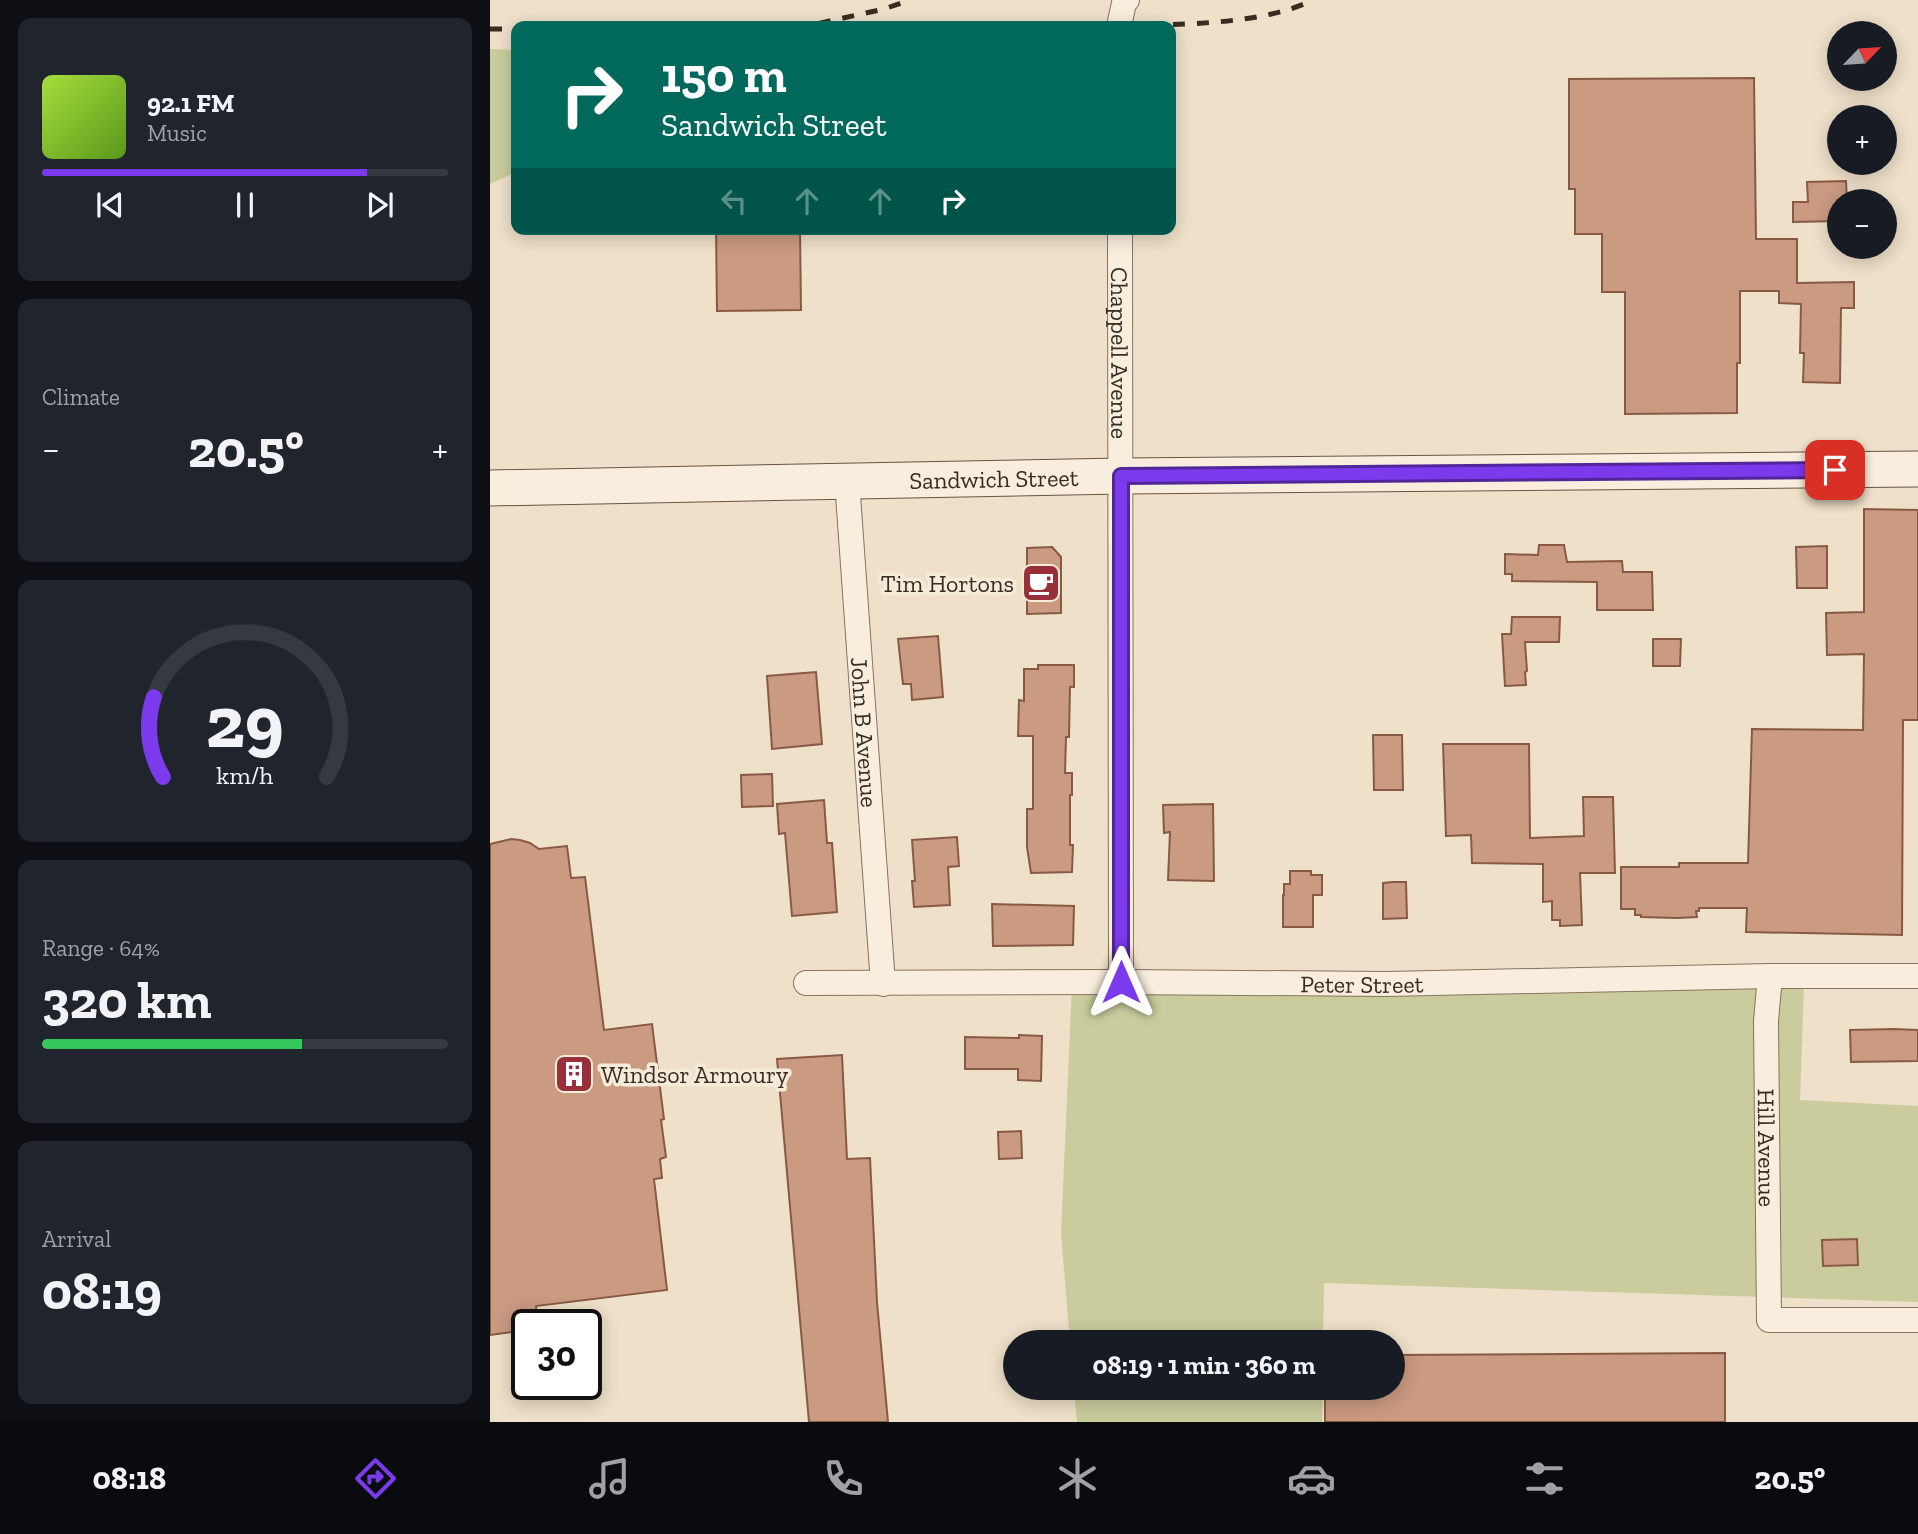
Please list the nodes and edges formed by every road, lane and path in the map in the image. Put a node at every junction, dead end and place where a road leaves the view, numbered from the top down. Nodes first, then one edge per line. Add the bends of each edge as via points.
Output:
1 (1127, 0) edge
2 (1120, 21) edge
3 (1120, 235) edge
4 (1918, 469) edge
5 (1121, 476) junction
6 (847, 481) junction
7 (490, 488) edge
8 (1770, 976) junction
9 (1918, 976) edge
10 (1121, 982) junction
11 (806, 983) dead end
12 (883, 984) junction
13 (1918, 1320) edge

1 - 2 street
3 - 5 street, Chappell Avenue
4 - 5 main road, Sandwich Street
5 - 6 main road, Sandwich Street
5 - 10 street, Chappell Avenue
6 - 7 main road, Sandwich Street
6 - 12 street, John B Avenue
8 - 9 street, Peter Street
8 - 10 street, Peter Street via 1387,984
8 - 13 street, Hill Avenue via 1766,1021 1769,1320
10 - 12 street, Peter Street
11 - 12 street, Peter Street

